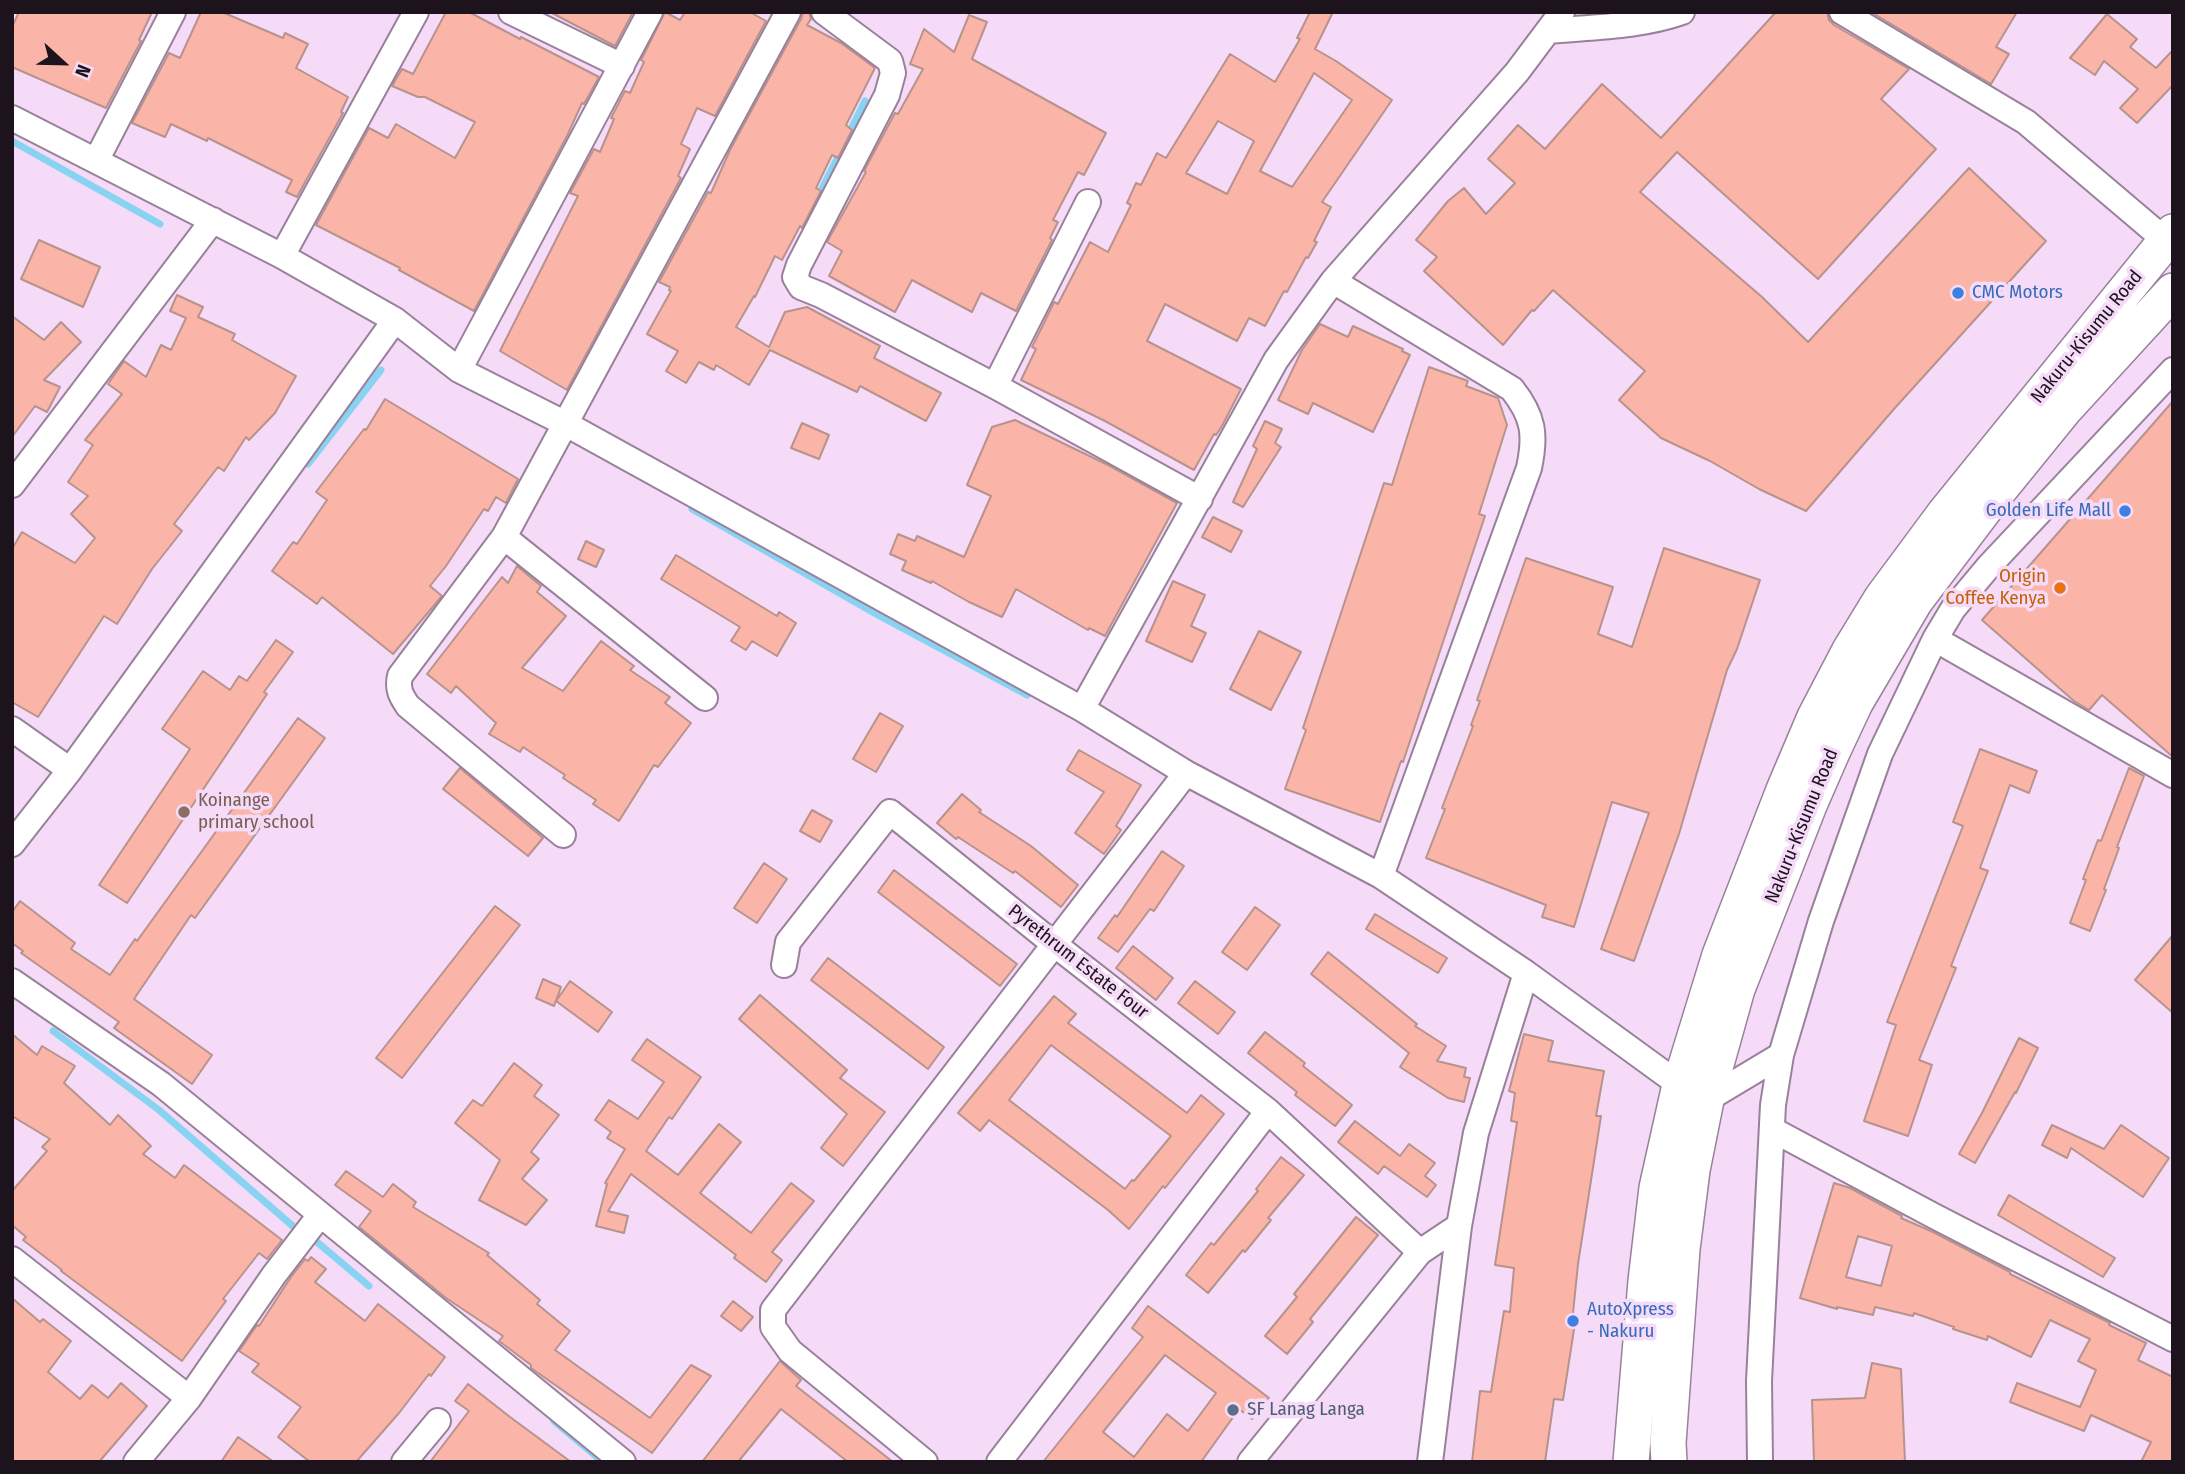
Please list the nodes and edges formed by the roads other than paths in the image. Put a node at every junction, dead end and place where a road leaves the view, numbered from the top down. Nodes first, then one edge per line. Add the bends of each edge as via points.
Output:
1 (173, 12) edge
2 (416, 12) edge
3 (511, 12) edge
4 (650, 12) edge
5 (788, 12) edge
6 (824, 12) edge
7 (1682, 12) edge
8 (1842, 12) edge
9 (1555, 22) edge
10 (622, 66) junction
11 (12, 118) edge
12 (97, 159) junction
13 (1088, 202) dead end
14 (213, 220) junction
15 (2169, 236) edge
16 (282, 256) junction
17 (1333, 281) junction
18 (2173, 291) edge
19 (395, 320) junction
20 (459, 370) junction
21 (2173, 370) edge
22 (995, 386) junction
23 (566, 425) junction
24 (12, 485) edge
25 (1200, 499) junction
26 (504, 537) junction
27 (1935, 639) junction
28 (705, 698) dead end
29 (1082, 709) junction
30 (12, 729) edge
31 (70, 770) junction
32 (1186, 773) junction
33 (2173, 775) edge
34 (563, 835) dead end
35 (12, 844) edge
36 (1381, 876) junction
37 (1054, 944) junction
38 (784, 965) dead end
39 (1526, 973) junction
40 (12, 981) edge
41 (1781, 1055) junction
42 (1693, 1092) junction
43 (1268, 1111) junction
44 (1773, 1130) junction
45 (320, 1215) junction
46 (1459, 1226) junction
47 (1420, 1252) junction
48 (12, 1259) edge
49 (2173, 1339) edge
50 (189, 1398) junction
51 (438, 1421) dead end
52 (136, 1462) edge
53 (404, 1462) edge
54 (623, 1462) edge
55 (925, 1462) edge
56 (999, 1462) edge
57 (1250, 1462) edge
58 (1430, 1462) edge
59 (1632, 1462) edge
60 (1669, 1462) edge
61 (1760, 1462) edge

1 - 12 street
2 - 16 street
3 - 10 street
4 - 10 street
5 - 23 street
6 - 22 street via 890,61 893,73 887,95 795,277 801,287
7 - 9 street via 1637,22
8 - 15 street via 2026,122
9 - 17 street via 1517,72
10 - 20 street
11 - 12 street
12 - 14 street
13 - 22 street
14 - 16 street
14 - 24 street
15 - 42 highway, Nakuru-Kisumu Road via 1945,513 1882,598 1849,652 1815,717 1720,955
16 - 19 street
17 - 25 street via 1276,360
17 - 36 street via 1512,390 1533,426 1529,468
18 - 42 highway, Nakuru-Kisumu Road via 2064,410 1999,490 1915,601 1888,645 1855,703 1809,805
19 - 20 street
19 - 31 street
20 - 23 street
21 - 27 street via 1989,566
22 - 25 street
23 - 26 street
23 - 29 street
25 - 29 street
26 - 28 street
26 - 34 street via 400,676 398,685 408,706
27 - 33 street
27 - 41 street via 1880,754 1821,921
29 - 32 street
30 - 31 street
31 - 35 street
32 - 36 street
32 - 37 street
36 - 39 street
37 - 38 street, Pyrethrum Estate Four via 890,812 788,942
37 - 43 street, Pyrethrum Estate Four
37 - 55 street via 773,1310 773,1327 790,1351
39 - 42 street
39 - 46 street via 1476,1133
40 - 45 street via 161,1084
41 - 42 street
41 - 44 street
42 - 59 highway, Nakuru-Kisumu Road via 1657,1188
42 - 60 highway, Nakuru-Kisumu Road via 1692,1170 1682,1249
43 - 47 street, Pyrethrum Estate Four
43 - 56 street
44 - 49 street
44 - 61 street via 1759,1381
45 - 50 street
45 - 54 street
46 - 47 street
46 - 58 street
47 - 57 street
48 - 50 street
50 - 52 street
51 - 53 street

